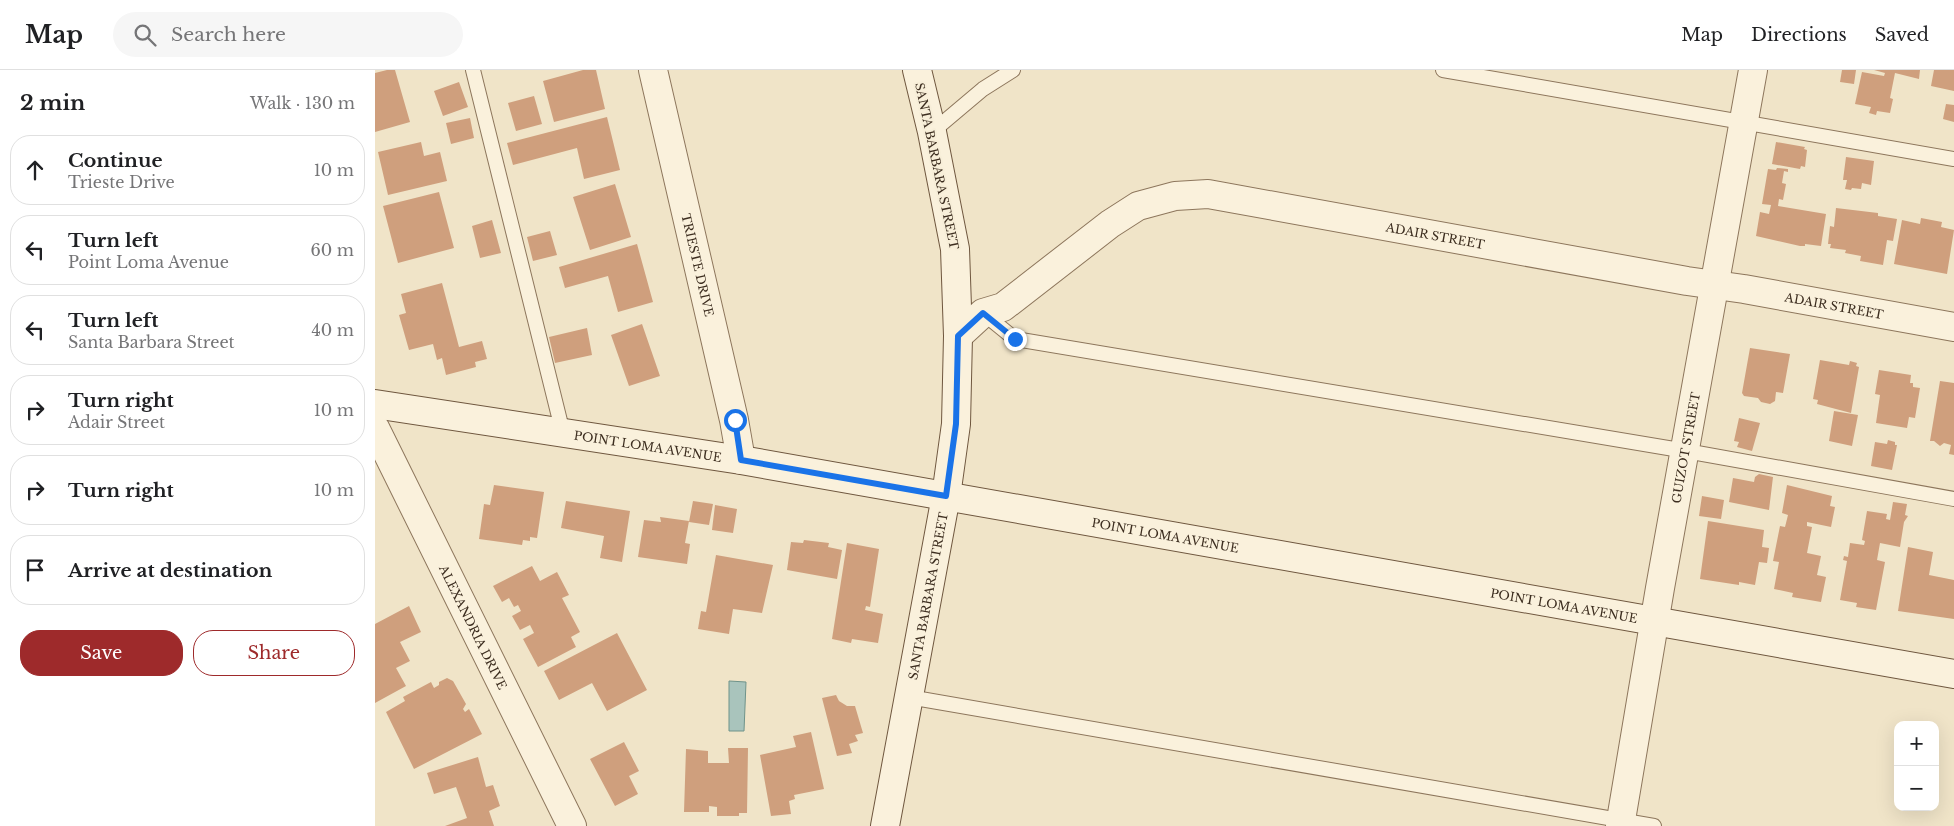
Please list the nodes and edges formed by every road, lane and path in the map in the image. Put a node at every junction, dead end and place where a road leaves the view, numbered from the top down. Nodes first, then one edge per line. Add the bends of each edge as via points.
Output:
1 (473, 70) edge
2 (653, 70) edge
3 (917, 70) edge
4 (1013, 70) edge
5 (1443, 70) edge
6 (1753, 70) edge
7 (1745, 122) junction
8 (933, 132) junction
9 (1954, 159) edge
10 (1715, 285) junction
11 (983, 313) junction
12 (1954, 327) edge
13 (958, 336) junction
14 (375, 404) edge
15 (375, 428) edge
16 (563, 433) junction
17 (1686, 451) junction
18 (741, 460) junction
19 (946, 496) junction
20 (1954, 499) edge
21 (1655, 622) junction
22 (1954, 674) edge
23 (909, 697) junction
24 (1620, 823) edge
25 (572, 826) edge
26 (885, 826) edge
27 (1654, 826) edge

1 - 16 lane
2 - 18 street, TRIESTE DRIVE via 735,420
3 - 8 street, SANTA BARBARA STREET
4 - 8 lane via 983,89
5 - 7 lane
6 - 7 street, GUIZOT STREET
7 - 9 lane
7 - 10 street, GUIZOT STREET
8 - 13 street, SANTA BARBARA STREET via 955,249
10 - 11 street, ADAIR STREET via 1208,194 1175,196 1138,206 1003,307
10 - 12 street, ADAIR STREET
10 - 17 street, GUIZOT STREET
11 - 13 street, ADAIR STREET
11 - 17 lane via 1015,339
13 - 19 street, SANTA BARBARA STREET via 956,424
14 - 16 street, POINT LOMA AVENUE
15 - 25 street, ALEXANDRIA DRIVE
16 - 18 street, POINT LOMA AVENUE
17 - 20 lane
17 - 21 street, GUIZOT STREET
18 - 19 street, POINT LOMA AVENUE
19 - 21 street, POINT LOMA AVENUE
19 - 23 street, SANTA BARBARA STREET
21 - 22 street, POINT LOMA AVENUE
21 - 24 street, GUIZOT STREET
23 - 24 lane
23 - 26 street, SANTA BARBARA STREET
24 - 27 lane

